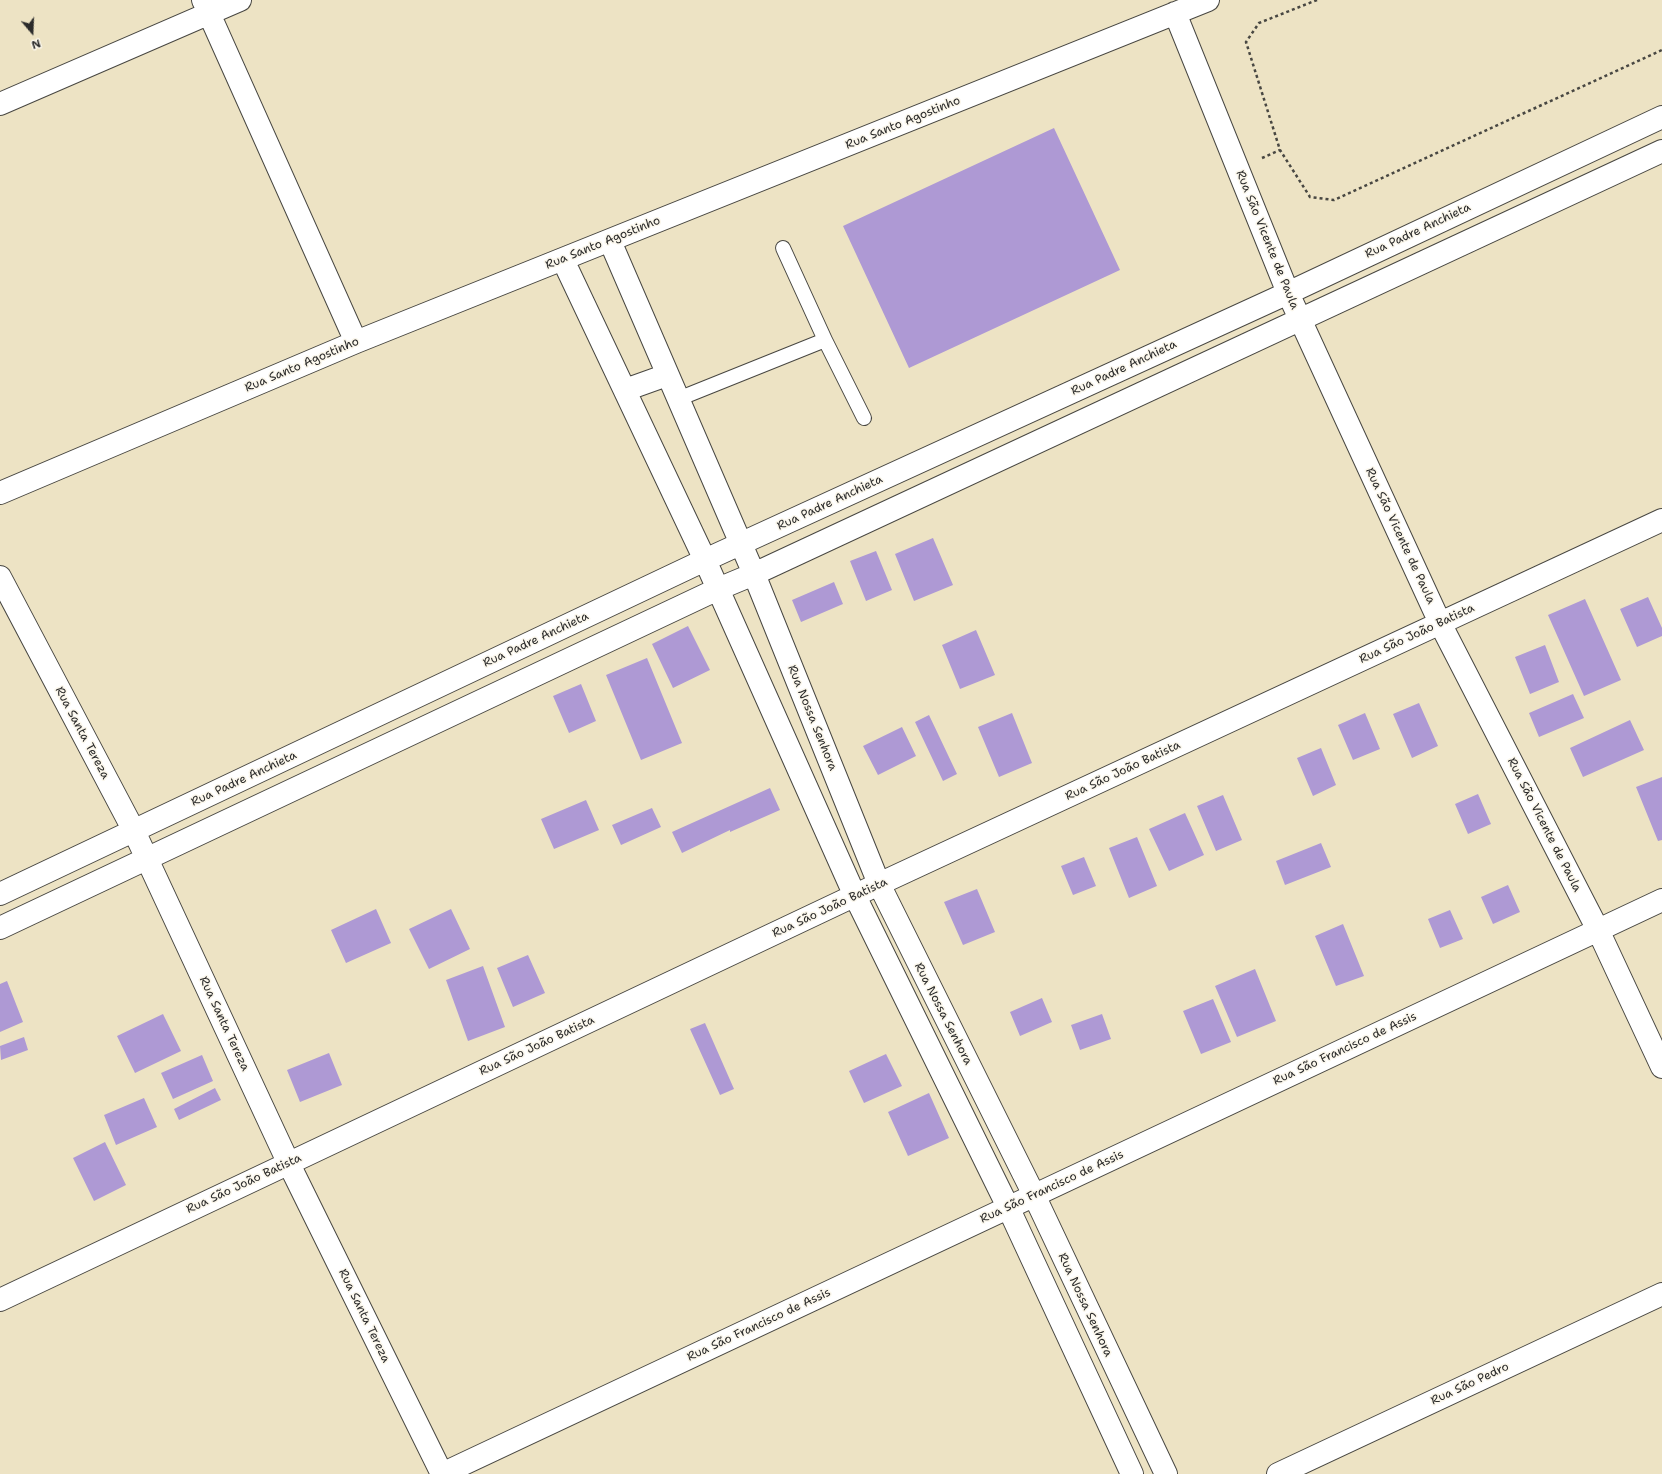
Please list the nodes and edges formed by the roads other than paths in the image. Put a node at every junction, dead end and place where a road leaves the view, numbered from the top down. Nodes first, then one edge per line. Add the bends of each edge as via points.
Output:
1 (240, 0) edge
2 (1208, 0) edge
3 (206, 6) edge
4 (1175, 13) junction
5 (0, 104) edge
6 (1662, 117) edge
7 (1662, 151) edge
8 (610, 240) junction
9 (783, 248) dead end
10 (563, 260) junction
11 (1288, 293) junction
12 (1300, 320) junction
13 (826, 340) junction
14 (356, 342) junction
15 (667, 375) junction
16 (625, 390) junction
17 (678, 399) junction
18 (864, 418) dead end
19 (0, 493) edge
20 (1662, 520) edge
21 (740, 545) junction
22 (705, 560) junction
23 (754, 574) junction
24 (0, 577) edge
25 (718, 589) junction
26 (1440, 623) junction
27 (134, 831) junction
28 (146, 859) junction
29 (879, 884) junction
30 (0, 894) edge
31 (855, 896) junction
32 (1662, 900) edge
33 (0, 928) edge
34 (1598, 930) junction
35 (1662, 1067) edge
36 (288, 1162) junction
37 (1034, 1195) junction
38 (1008, 1207) junction
39 (1662, 1294) edge
40 (0, 1300) edge
41 (1117, 1372) junction
42 (1090, 1384) junction
43 (442, 1474) edge
44 (1132, 1474) edge
45 (1166, 1474) edge
46 (1278, 1474) edge

1 - 3 street
2 - 4 street, Rua Santo Agostinho
3 - 5 street
3 - 14 street
4 - 8 street, Rua Santo Agostinho
4 - 11 street, Rua São Vicente de Paula
6 - 11 street, Rua Padre Anchieta
7 - 12 street
8 - 10 street, Rua Santo Agostinho
8 - 15 street, Rua Nossa Senhora
9 - 13 lane
10 - 14 street, Rua Santo Agostinho
10 - 16 street
11 - 12 street, Rua São Vicente de Paula
11 - 21 street, Rua Padre Anchieta
12 - 23 street
12 - 26 street, Rua São Vicente de Paula
13 - 17 lane
13 - 18 lane
14 - 19 street, Rua Santo Agostinho
15 - 16 street
15 - 17 street, Rua Nossa Senhora
16 - 22 street
17 - 21 street, Rua Nossa Senhora
20 - 26 street, Rua São João Batista
21 - 22 street, Rua Padre Anchieta
21 - 23 street, Rua Nossa Senhora
22 - 25 street
22 - 27 street, Rua Padre Anchieta
23 - 25 street
23 - 29 street, Rua Nossa Senhora
24 - 27 street, Rua Santa Tereza
25 - 28 street
25 - 31 street
26 - 29 street, Rua São João Batista
26 - 34 street, Rua São Vicente de Paula
27 - 28 street, Rua Santa Tereza
27 - 30 street, Rua Padre Anchieta
28 - 33 street
28 - 36 street, Rua Santa Tereza
29 - 31 street, Rua São João Batista
29 - 37 street, Rua Nossa Senhora
31 - 36 street, Rua São João Batista
31 - 38 street
32 - 34 street, Rua São Francisco de Assis
34 - 35 street, Rua São Vicente de Paula
34 - 37 street, Rua São Francisco de Assis
36 - 40 street, Rua São João Batista
36 - 43 street, Rua Santa Tereza
37 - 38 street, Rua São Francisco de Assis
37 - 41 street, Rua Nossa Senhora
38 - 42 street
38 - 43 street, Rua São Francisco de Assis
39 - 46 street, Rua São Pedro
41 - 42 street
41 - 45 street, Rua Nossa Senhora
42 - 44 street

